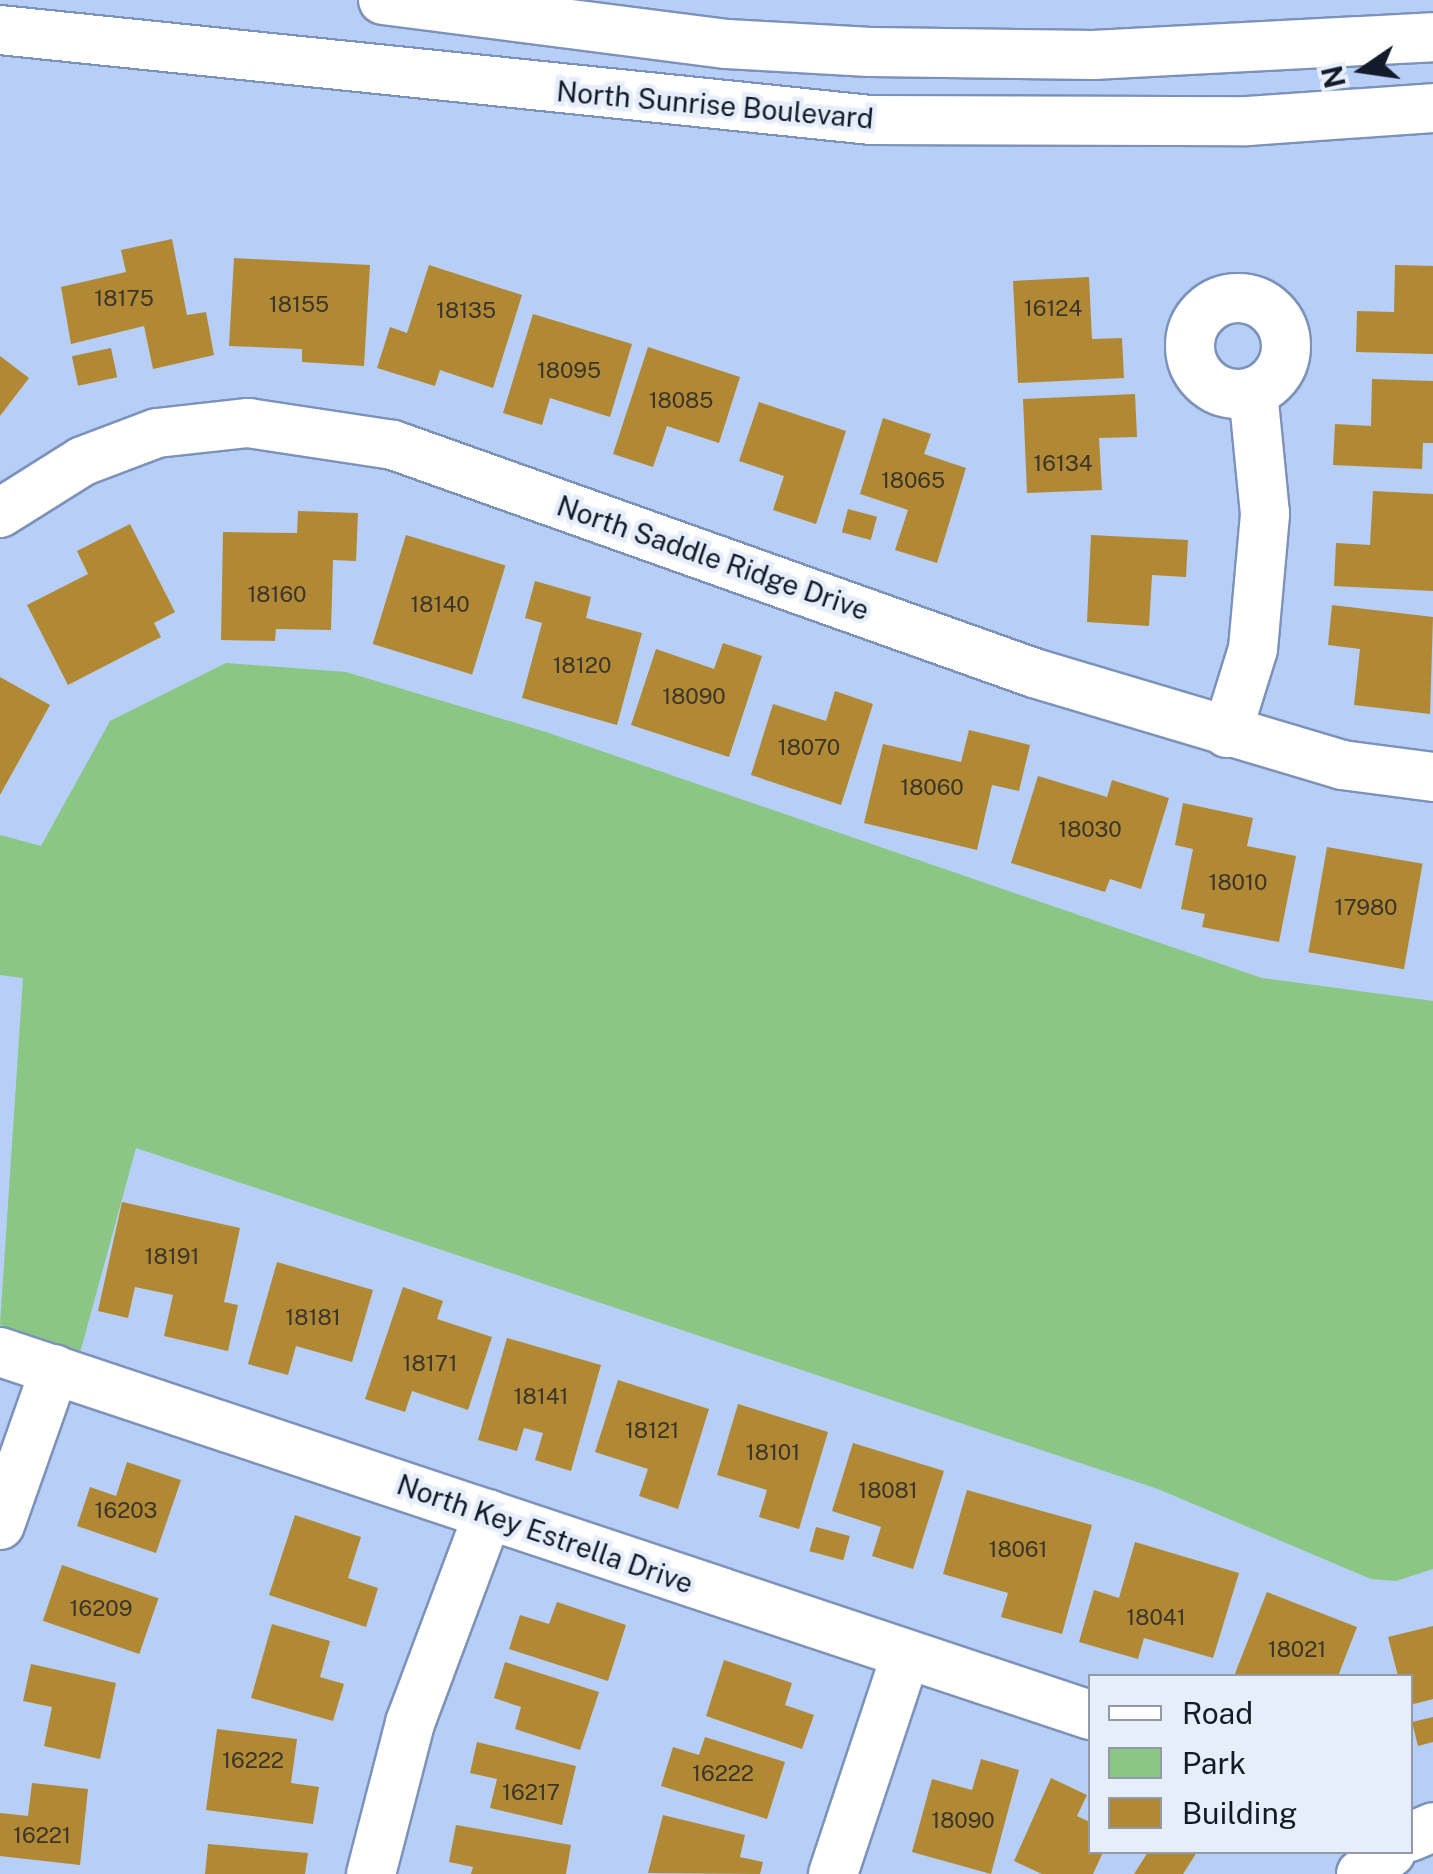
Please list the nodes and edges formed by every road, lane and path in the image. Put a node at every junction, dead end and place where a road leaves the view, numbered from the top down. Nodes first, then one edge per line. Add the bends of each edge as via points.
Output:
1 (383, 0) edge
2 (0, 30) edge
3 (1433, 37) edge
4 (1433, 108) edge
5 (1253, 392) dead end
6 (0, 514) edge
7 (1227, 733) junction
8 (1433, 777) edge
9 (0, 1352) edge
10 (55, 1369) junction
11 (488, 1514) junction
12 (0, 1525) edge
13 (906, 1655) junction
14 (1088, 1713) edge
15 (1331, 1854) edge
16 (1388, 1854) edge
17 (371, 1874) edge
18 (833, 1874) edge
19 (1351, 1874) edge
20 (1361, 1874) edge

1 - 3 street via 727,44 870,52 1092,56
2 - 4 street, North Sunrise Boulevard via 870,120 1230,121
5 - 7 street via 1265,514 1253,649
6 - 7 street, North Saddle Ridge Drive via 83,461 157,433 248,423 392,445 1034,673
7 - 8 street, North Saddle Ridge Drive via 1342,765
9 - 10 street, North Key Estrella Drive
10 - 11 street, North Key Estrella Drive
10 - 12 street
11 - 13 street, North Key Estrella Drive
11 - 17 street via 410,1723
13 - 14 street, North Key Estrella Drive
13 - 18 street
15 - 19 street
16 - 20 street

